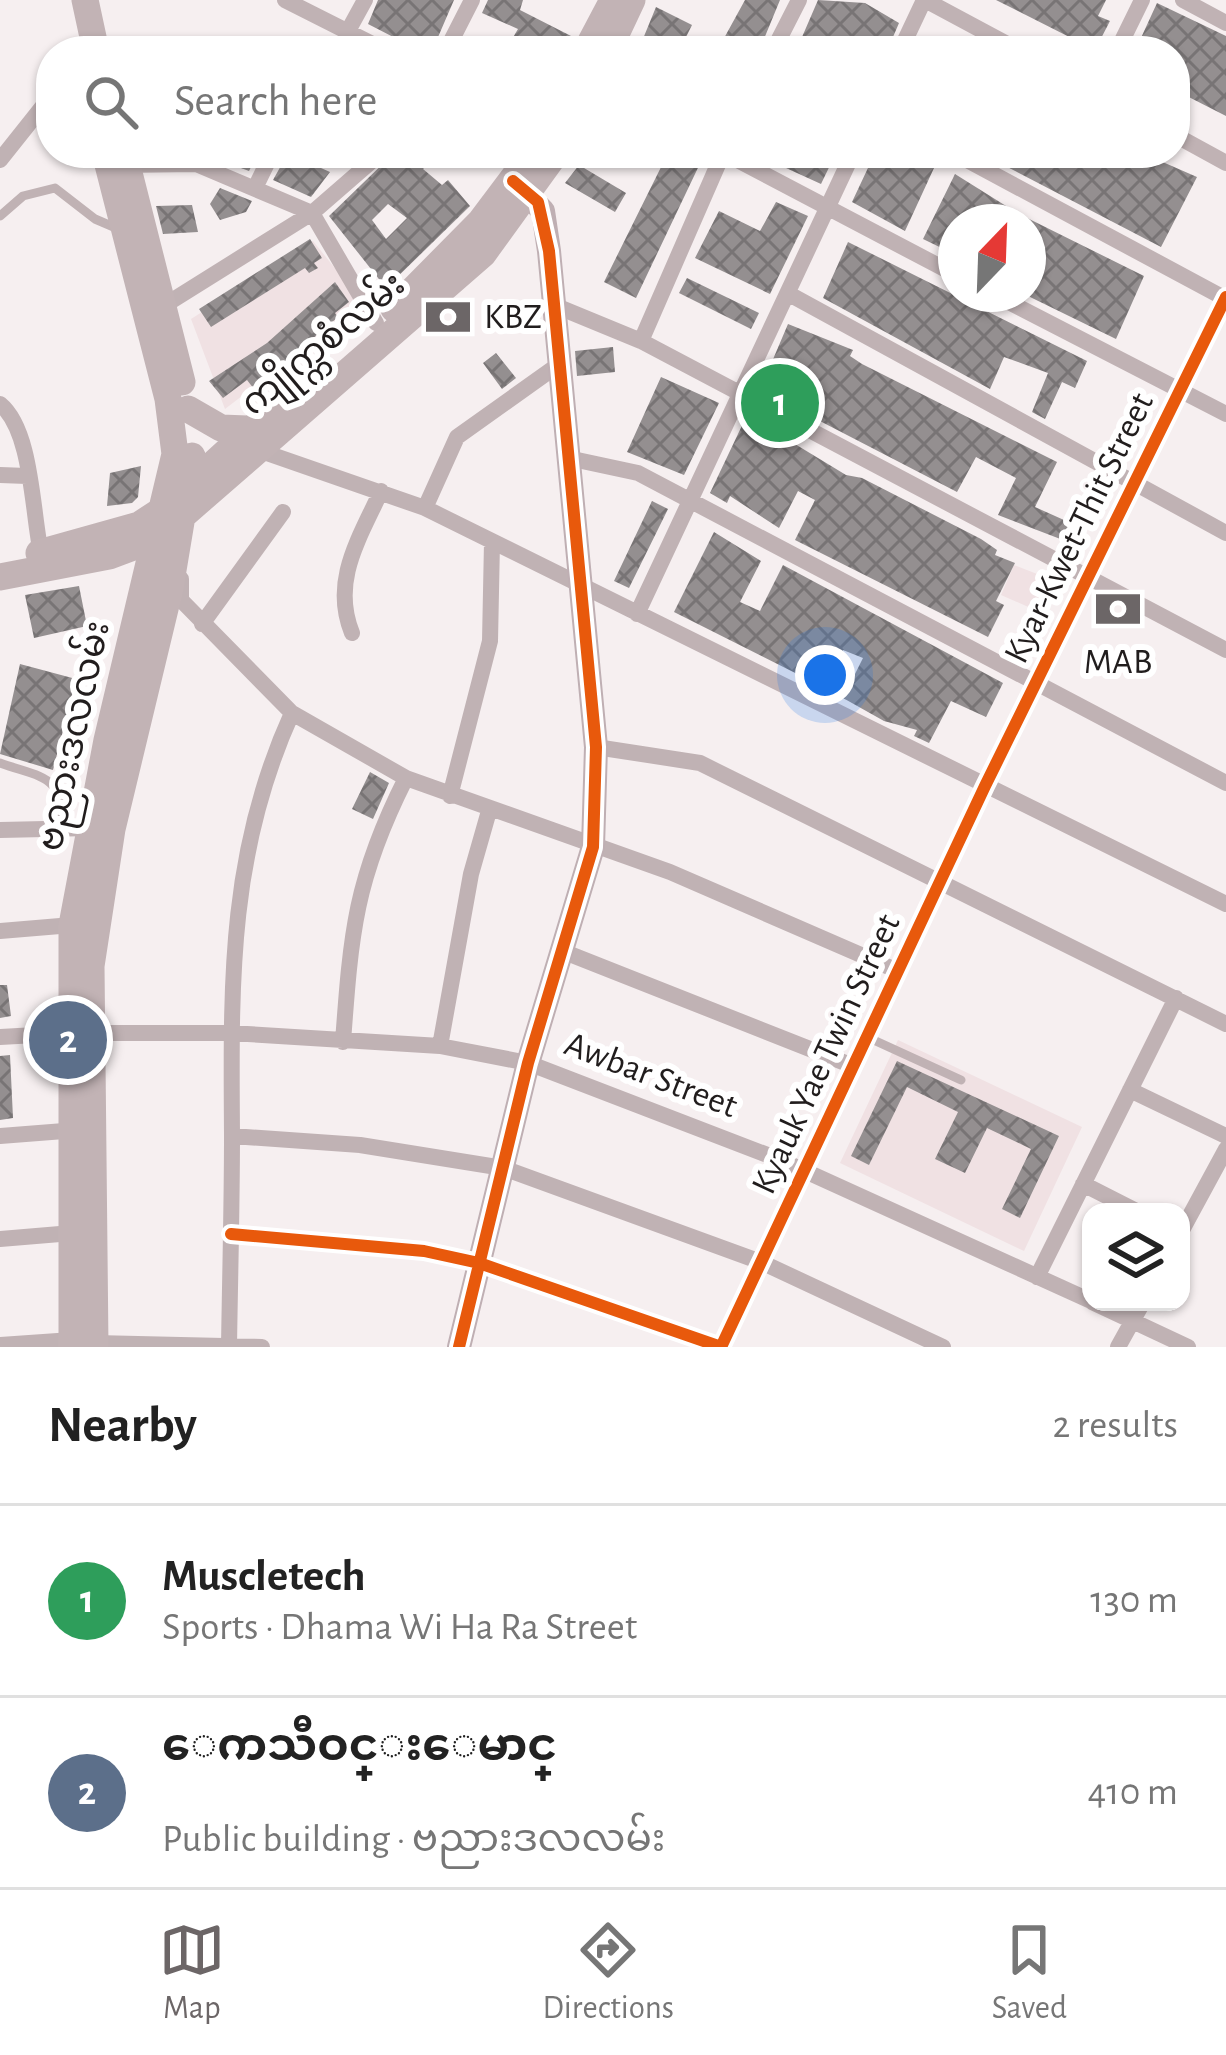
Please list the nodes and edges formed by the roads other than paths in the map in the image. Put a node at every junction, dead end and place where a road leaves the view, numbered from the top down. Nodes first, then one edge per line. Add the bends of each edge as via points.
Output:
1 (67, 0) edge
2 (85, 0) edge
3 (285, 0) edge
4 (365, 0) edge
5 (472, 0) edge
6 (613, 0) edge
7 (632, 0) edge
8 (799, 0) edge
9 (924, 0) edge
10 (1142, 0) edge
11 (1183, 0) edge
12 (1226, 23) edge
13 (350, 31) junction
14 (83, 36) edge
15 (88, 36) edge
16 (347, 36) edge
17 (359, 36) edge
18 (454, 36) edge
19 (594, 36) edge
20 (615, 36) edge
21 (781, 36) edge
22 (907, 36) edge
23 (992, 36) edge
24 (1124, 36) edge
25 (36, 115) edge
26 (1190, 143) edge
27 (0, 160) edge
28 (1226, 163) edge
29 (118, 168) edge
30 (206, 168) edge
31 (265, 168) edge
32 (364, 168) edge
33 (527, 168) edge
34 (541, 168) edge
35 (717, 168) edge
36 (752, 168) edge
37 (846, 168) edge
38 (983, 168) edge
39 (521, 187) junction
40 (255, 188) junction
41 (828, 208) junction
42 (312, 213) junction
43 (0, 216) edge
44 (135, 229) junction
45 (938, 266) edge
46 (155, 294) junction
47 (789, 294) junction
48 (1226, 298) edge
49 (556, 306) junction
50 (1028, 312) edge
51 (376, 323) junction
52 (641, 341) junction
53 (559, 365) junction
54 (1180, 391) junction
55 (742, 398) junction
56 (0, 404) edge
57 (188, 409) junction
58 (1226, 414) edge
59 (250, 439) junction
60 (568, 458) junction
61 (0, 475) edge
62 (27, 476) junction
63 (1133, 485) junction
64 (187, 488) junction
65 (381, 491) junction
66 (691, 500) junction
67 (425, 508) junction
68 (174, 512) junction
69 (283, 512) dead end
70 (1226, 533) edge
71 (157, 538) junction
72 (492, 542) junction
73 (114, 544) junction
74 (41, 553) junction
75 (0, 561) edge
76 (0, 577) edge
77 (1088, 578) junction
78 (582, 585) junction
79 (144, 588) junction
80 (637, 614) junction
81 (202, 625) junction
82 (352, 633) dead end
83 (1226, 650) edge
84 (1035, 684) junction
85 (292, 712) junction
86 (596, 747) junction
87 (0, 763) edge
88 (406, 778) junction
89 (1226, 783) edge
90 (985, 786) junction
91 (450, 796) junction
92 (489, 811) junction
93 (77, 827) junction
94 (0, 830) edge
95 (592, 847) junction
96 (940, 881) junction
97 (1226, 904) edge
98 (72, 925) junction
99 (0, 931) edge
100 (562, 950) junction
101 (898, 971) junction
102 (1176, 998) junction
103 (1226, 1024) edge
104 (81, 1033) junction
105 (230, 1033) junction
106 (0, 1036) edge
107 (867, 1037) junction
108 (344, 1042) junction
109 (440, 1046) junction
110 (528, 1063) junction
111 (854, 1066) junction
112 (961, 1079) dead end
113 (1130, 1090) junction
114 (83, 1130) junction
115 (0, 1136) edge
116 (232, 1136) junction
117 (1226, 1136) edge
118 (1226, 1148) edge
119 (503, 1168) junction
120 (804, 1171) junction
121 (1083, 1184) junction
122 (1120, 1203) edge
123 (1190, 1215) edge
124 (72, 1233) junction
125 (231, 1234) junction
126 (0, 1238) edge
127 (761, 1262) junction
128 (479, 1263) junction
129 (1036, 1277) junction
130 (1082, 1298) edge
131 (1112, 1311) edge
132 (1138, 1311) edge
133 (1132, 1320) junction
134 (83, 1344) edge
135 (0, 1345) edge
136 (230, 1346) edge
137 (262, 1347) edge
138 (459, 1347) edge
139 (721, 1347) edge
140 (943, 1347) edge
141 (1118, 1347) edge
142 (1188, 1347) edge

1 - 14 main road
2 - 15 main road
3 - 13 street
4 - 13 street
5 - 18 street
6 - 19 main road
7 - 20 main road
8 - 21 street
9 - 22 street
9 - 23 street
10 - 24 street
11 - 12 street
13 - 16 street
13 - 17 street
25 - 27 street
26 - 28 street
29 - 44 main road, ဗညားဒလလမ်း
30 - 40 street
31 - 40 street
32 - 42 street
33 - 39 main road, ကျိုက္ကစံလမ်း
34 - 39 main road, ကျိုက္ကစံလမ်း
35 - 52 street
36 - 41 street
37 - 41 street
38 - 48 street
39 - 49 street via 543,211
39 - 51 main road, ကျိုက္ကစံလမ်း
39 - 59 main road, ကျိုက္ကစံလမ်း via 469,267
40 - 42 street
41 - 45 street
41 - 47 street
42 - 46 street
42 - 51 street
43 - 44 lane via 23,196 56,188 95,219
44 - 46 main road, ဗညားဒလလမ်း
46 - 57 main road, ဗညားဒလလမ်း
46 - 68 main road, ဗညားဒလလမ်း via 174,430
47 - 55 street
47 - 63 street
48 - 54 street, Kyar-Kwet-Thit Street
49 - 52 street
49 - 53 street
50 - 54 street
51 - 59 main road, ကျိုက္ကစံလမ်း
52 - 55 street
53 - 60 street
53 - 67 street via 458,437
54 - 58 street
54 - 63 street, Kyar-Kwet-Thit Street
55 - 66 street
55 - 77 street
56 - 62 street via 24,443
57 - 59 main road
57 - 64 main road, ဗညားဒလလမ်း
59 - 64 main road, ကျိုက္ကစံလမ်း
59 - 65 street
59 - 68 main road, ကျိုက္ကစံလမ်း
60 - 66 street via 638,473
60 - 78 street
61 - 62 street
62 - 74 street
63 - 70 street
63 - 77 street, Kyar-Kwet-Thit Street
64 - 68 main road, ဗညားဒလလမ်း
65 - 67 street
65 - 82 street via 341,586
66 - 80 street
66 - 84 street
67 - 72 street
68 - 71 main road, ကျိုက္ကစံလမ်း
68 - 73 main road, ကျိုက္ကစံလမ်း
68 - 81 street via 181,600
68 - 104 main road, ဗညားဒလလမ်း via 99,897
69 - 81 street
71 - 73 main road, ကျိုက္ကစံလမ်း
71 - 79 main road, ဗညားဒလလမ်း
72 - 78 street
72 - 91 street via 490,640
73 - 74 main road
73 - 76 main road
73 - 79 main road
74 - 75 main road
77 - 83 street
77 - 84 street, Kyar-Kwet-Thit Street
78 - 80 street
78 - 86 street
79 - 93 main road, ဗညားဒလလမ်း
80 - 90 street
81 - 85 street
84 - 89 street
84 - 90 street, Kyar-Kwet-Thit Street
85 - 88 street
85 - 105 street via 266,770 236,896
86 - 95 street
86 - 96 street via 700,763
87 - 93 lane via 51,781
88 - 91 street
88 - 108 street via 378,833 352,918
90 - 96 street, Kyauk Yae Twin Street
90 - 97 street
91 - 92 street
92 - 95 street
92 - 109 street
93 - 94 street
93 - 98 main road, ဗညားဒလလမ်း
95 - 100 street
95 - 101 street via 670,872
96 - 101 street, Kyauk Yae Twin Street
96 - 102 street
98 - 99 street
98 - 104 main road, ဗညားဒလလမ်း
100 - 110 street
100 - 111 street
101 - 107 street, Kyauk Yae Twin Street
102 - 103 street
102 - 113 street
104 - 105 street, Awbar Street
104 - 106 street, Awbar Street
104 - 114 main road, ဗညားဒလလမ်း
105 - 108 street, Awbar Street
105 - 116 street
107 - 111 street, Kyauk Yae Twin Street
107 - 112 lane
108 - 109 street, Awbar Street
109 - 110 street, Awbar Street
110 - 119 street
110 - 120 street, Awbar Street
111 - 120 street, Kyauk Yae Twin Street
113 - 117 street
113 - 121 street
114 - 115 street
114 - 124 main road, ဗညားဒလလမ်း
114 - 134 main road, ဗညားဒလလမ်း
116 - 119 street via 360,1145
116 - 125 street
118 - 123 street
119 - 127 street
119 - 128 street
120 - 127 street, Kyauk Yae Twin Street
120 - 129 street, Awbar Street
121 - 122 street
121 - 129 street
124 - 126 street
124 - 134 main road, ဗညားဒလလမ်း
125 - 128 street
125 - 136 street
127 - 139 street, Kyauk Yae Twin Street
127 - 140 street
128 - 138 street
128 - 139 street
129 - 130 street, Awbar Street
131 - 133 street, Awbar Street
132 - 133 street
133 - 141 street
133 - 142 street, Awbar Street
134 - 135 street
134 - 136 street
136 - 137 street

